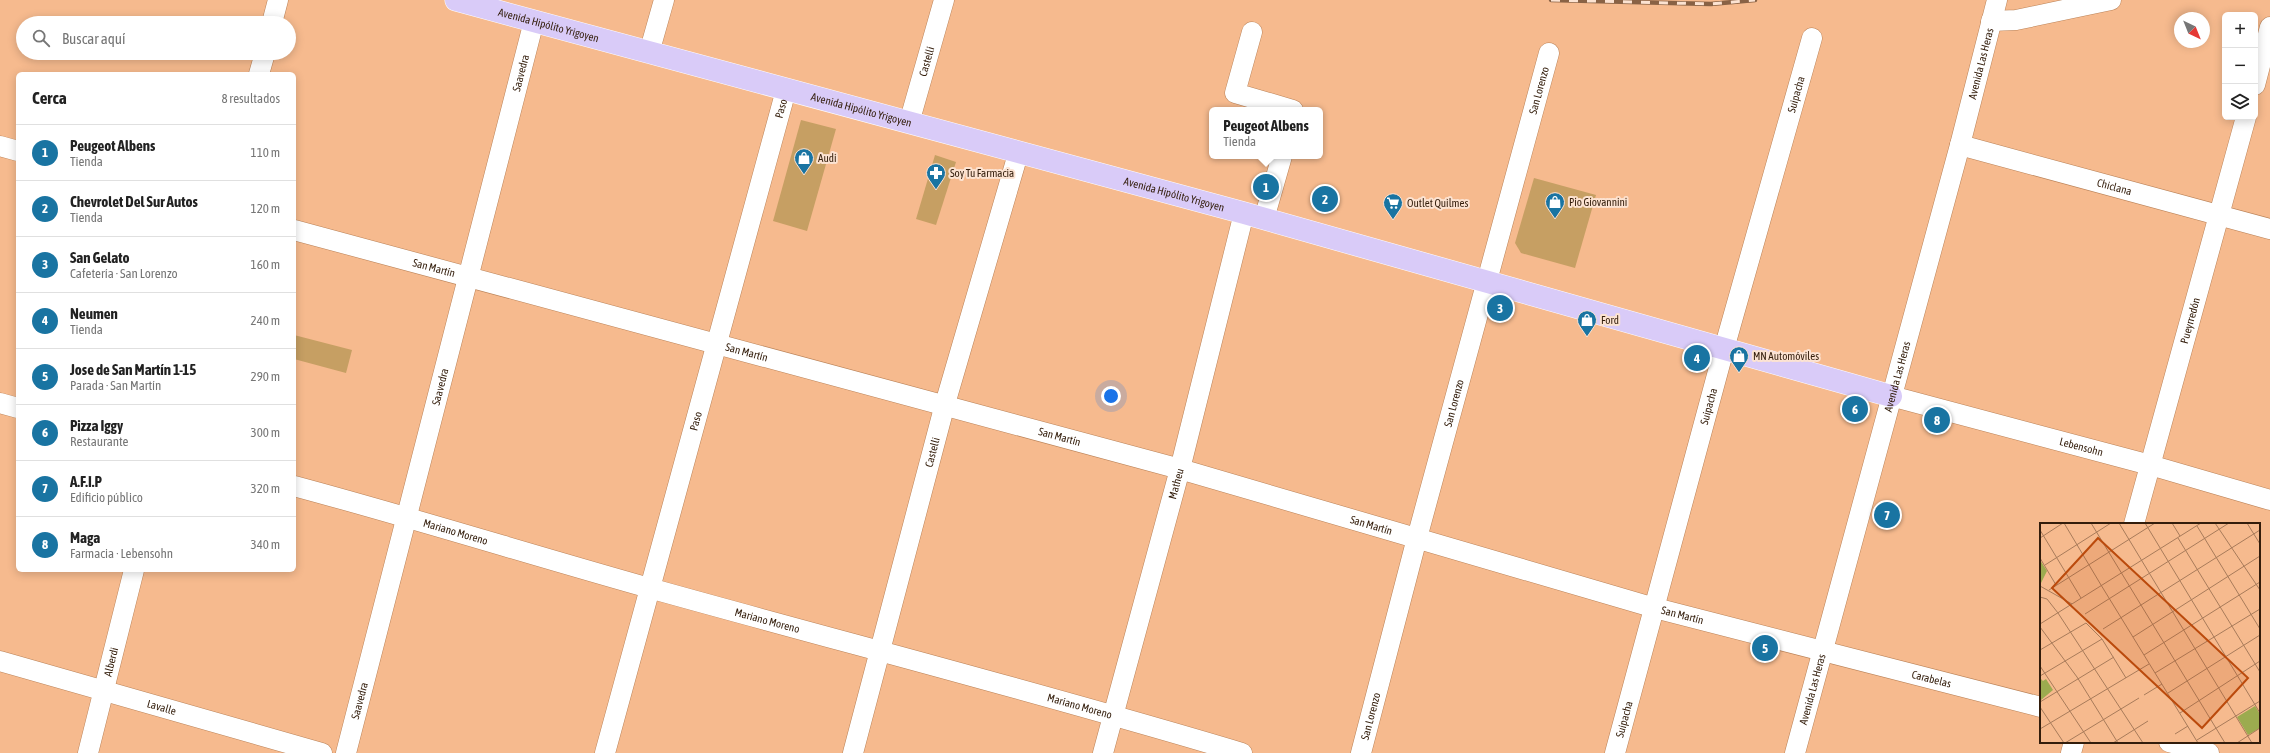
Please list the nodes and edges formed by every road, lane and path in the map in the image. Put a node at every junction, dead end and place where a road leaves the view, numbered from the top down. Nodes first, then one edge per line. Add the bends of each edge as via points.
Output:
1 (278, 0) edge
2 (456, 0) edge
3 (664, 0) edge
4 (944, 0) edge
5 (1997, 0) edge
6 (2111, 0) edge
7 (274, 16) edge
8 (534, 21) junction
9 (1992, 21) junction
10 (2270, 27) edge
11 (1252, 32) dead end
12 (1812, 38) dead end
13 (649, 53) junction
14 (1549, 53) dead end
15 (263, 60) edge
16 (2266, 62) edge
17 (260, 72) edge
18 (2255, 84) edge
19 (786, 90) junction
20 (1283, 107) edge
21 (2245, 120) edge
22 (909, 123) junction
23 (1960, 145) junction
24 (0, 146) edge
25 (16, 150) edge
26 (1018, 154) junction
27 (1281, 159) edge
28 (2219, 215) junction
29 (1254, 216) junction
30 (2270, 229) edge
31 (296, 231) edge
32 (469, 276) junction
33 (1486, 282) junction
34 (718, 345) junction
35 (1724, 349) junction
36 (1891, 396) junction
37 (0, 403) edge
38 (945, 404) junction
39 (16, 407) edge
40 (2150, 465) junction
41 (1180, 469) junction
42 (296, 487) edge
43 (2270, 500) edge
44 (405, 516) junction
45 (2134, 523) edge
46 (1416, 538) junction
47 (134, 572) edge
48 (649, 588) junction
49 (1655, 608) junction
50 (878, 651) junction
51 (1823, 652) junction
52 (0, 661) edge
53 (104, 690) junction
54 (2040, 708) edge
55 (1113, 714) junction
56 (2074, 743) edge
57 (2173, 743) edge
58 (88, 753) edge
59 (322, 753) edge
60 (346, 753) edge
61 (604, 753) edge
62 (853, 753) edge
63 (1103, 753) edge
64 (1242, 753) edge
65 (1361, 753) edge
66 (1615, 753) edge
67 (1795, 753) edge
68 (2071, 753) edge
69 (2209, 753) edge

1 - 7 street
2 - 8 main road, Avenida Hipólito Yrigoyen
3 - 13 street
4 - 22 street, Castelli
5 - 9 street, Avenida Las Heras
6 - 9 street via 2022,19
8 - 13 main road, Avenida Hipólito Yrigoyen
8 - 32 street, Saavedra
9 - 23 street, Avenida Las Heras
10 - 16 street
11 - 20 street via 1235,93
12 - 35 street, Suipacha
13 - 19 main road, Avenida Hipólito Yrigoyen
14 - 33 street, San Lorenzo
15 - 17 street
16 - 18 street
19 - 22 main road, Avenida Hipólito Yrigoyen
19 - 34 street, Paso
21 - 28 street, Pueyrredón
22 - 26 main road, Avenida Hipólito Yrigoyen
23 - 28 street, Chiclana
23 - 36 street, Avenida Las Heras
24 - 25 street
26 - 29 main road, Avenida Hipólito Yrigoyen
26 - 38 street, Castelli
27 - 29 street, Matheu
28 - 30 street, Chiclana
28 - 40 street, Pueyrredón
29 - 33 main road, Avenida Hipólito Yrigoyen
29 - 41 street, Matheu
31 - 32 street, San Martín
32 - 34 street, San Martín
32 - 44 street, Saavedra
33 - 35 main road, Avenida Hipólito Yrigoyen
33 - 46 street, San Lorenzo
34 - 38 street, San Martín
34 - 48 street, Paso
35 - 36 main road, Avenida Hipólito Yrigoyen
35 - 49 street, Suipacha
36 - 40 street, Lebensohn
36 - 51 street, Avenida Las Heras
37 - 39 street
38 - 41 street, San Martín
38 - 50 street, Castelli
40 - 43 street, Lebensohn
40 - 45 street, Pueyrredón
41 - 46 street, San Martín
41 - 55 street, Matheu
42 - 44 street, Mariano Moreno
44 - 48 street, Mariano Moreno
44 - 60 street, Saavedra
46 - 49 street, San Martín
46 - 65 street, San Lorenzo
47 - 53 street, Alberdi
48 - 50 street, Mariano Moreno
48 - 61 street, Paso
49 - 51 street, San Martín
49 - 66 street, Suipacha
50 - 55 street, Mariano Moreno
50 - 62 street, Castelli
51 - 54 street, Carabelas
51 - 67 street, Avenida Las Heras
52 - 53 street, Lavalle
53 - 58 street, Alberdi
53 - 59 street, Lavalle
55 - 63 street, Matheu
55 - 64 street, Mariano Moreno
56 - 68 street
57 - 69 street

